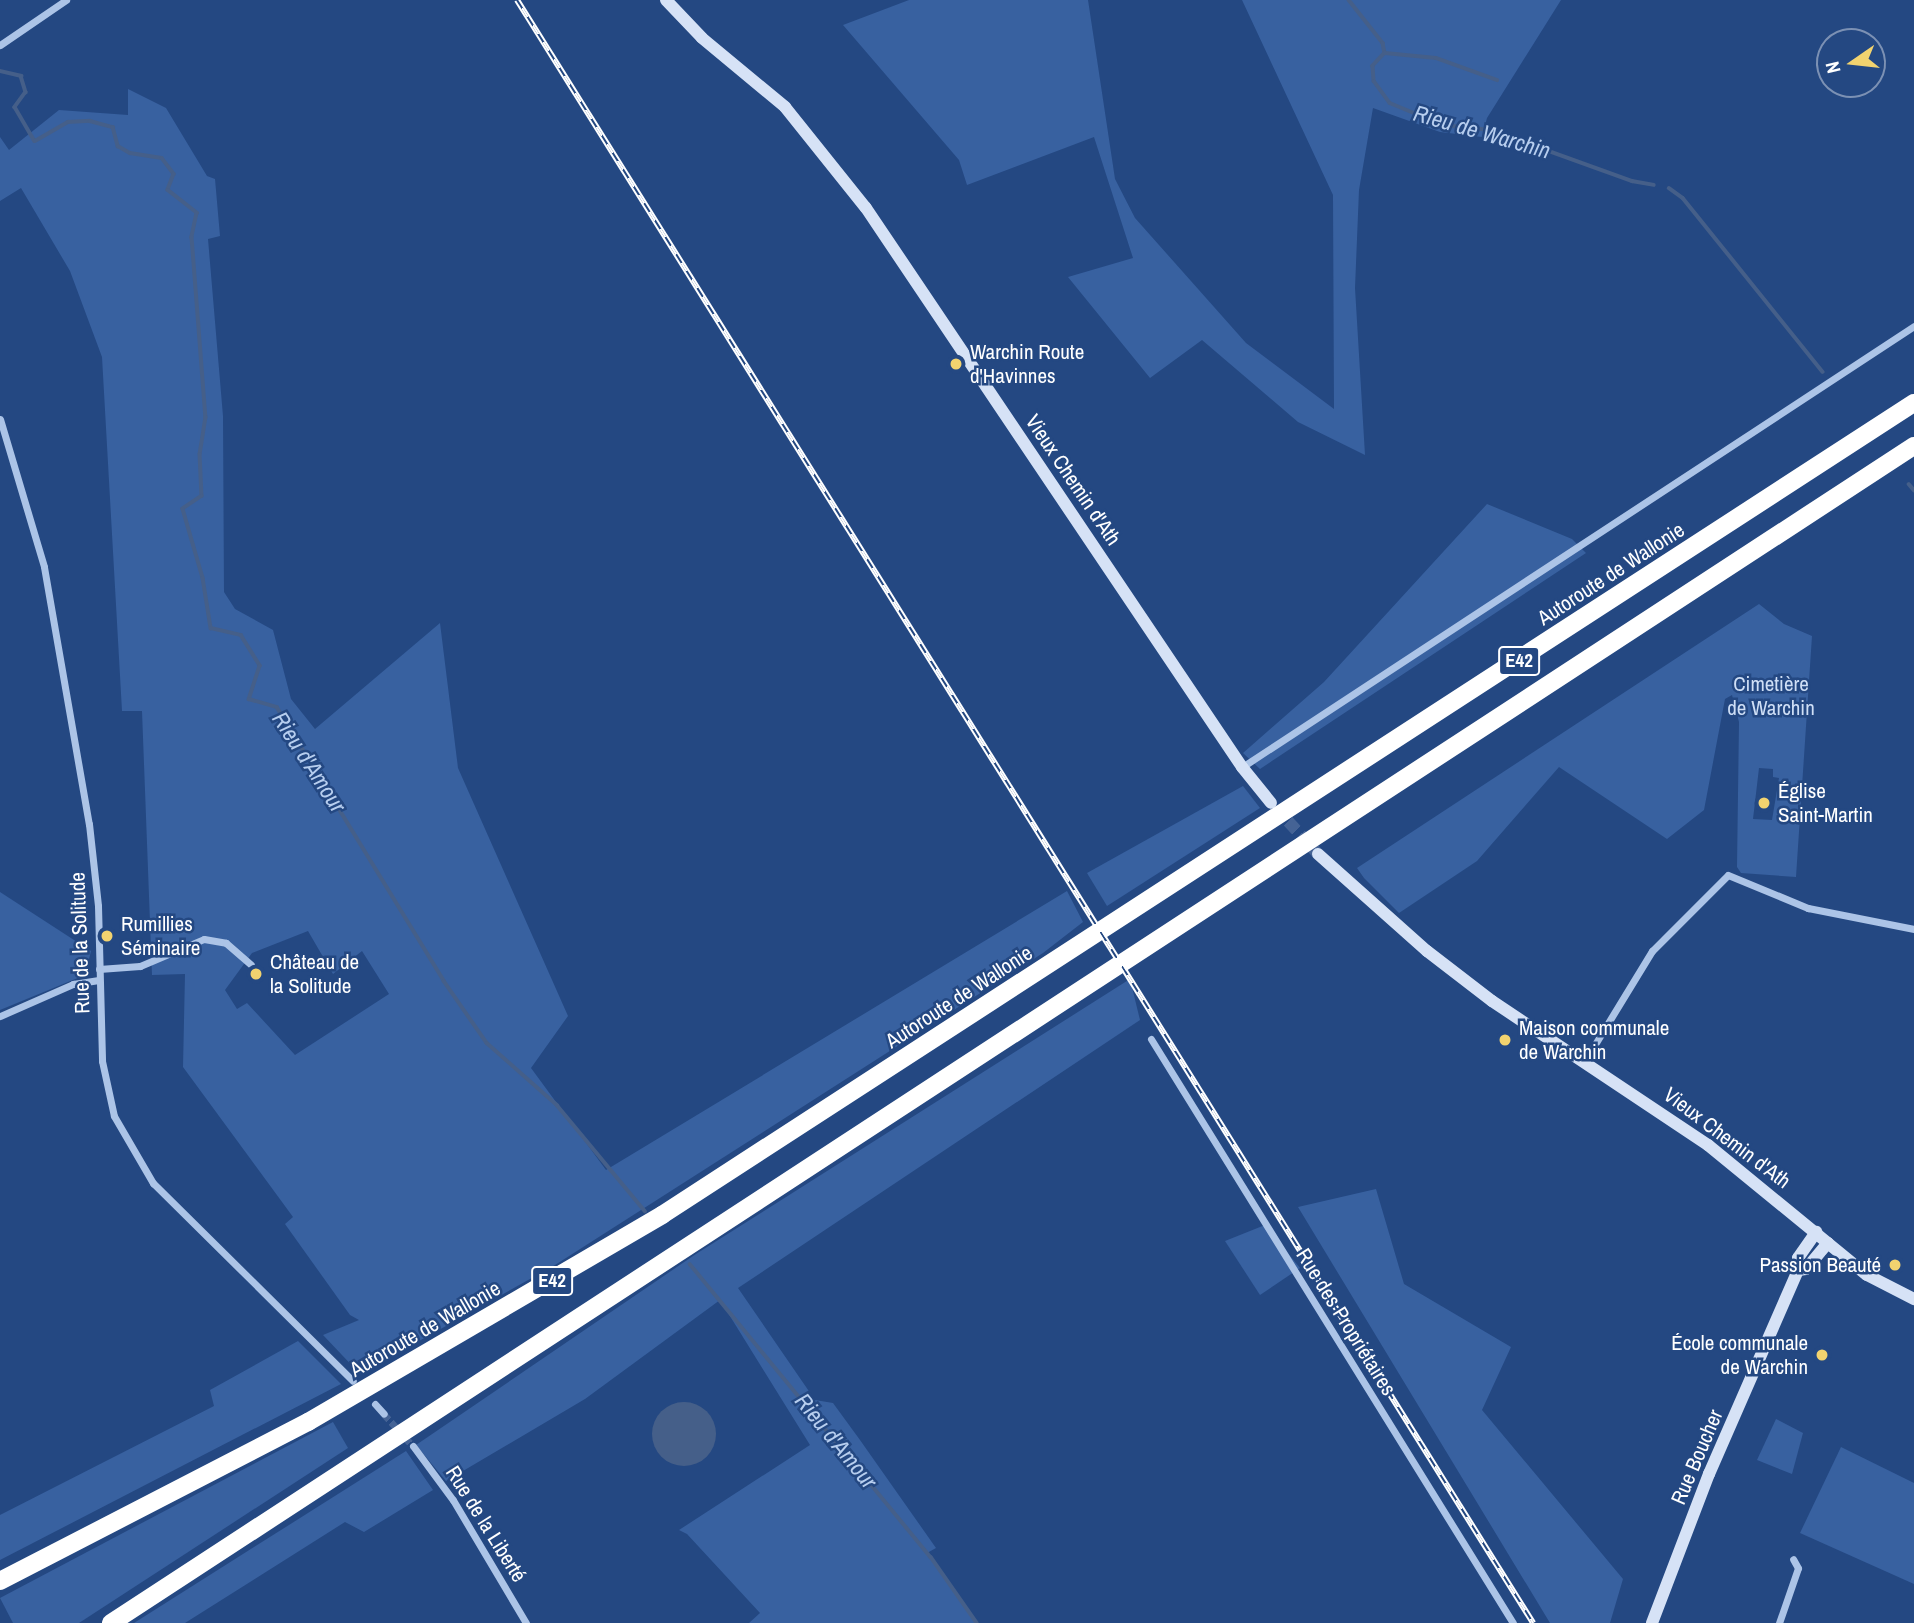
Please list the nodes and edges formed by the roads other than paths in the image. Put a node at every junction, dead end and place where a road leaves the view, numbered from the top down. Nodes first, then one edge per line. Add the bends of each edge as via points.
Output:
1 (66, 0) edge
2 (666, 0) edge
3 (0, 45) edge
4 (1914, 326) edge
5 (1914, 403) edge
6 (0, 419) edge
7 (1914, 446) edge
8 (1242, 767) junction
9 (1271, 803) tunnel mouth
10 (1318, 854) tunnel mouth
11 (1914, 929) edge
12 (251, 965) dead end
13 (99, 968) junction
14 (99, 981) junction
15 (0, 1016) edge
16 (1151, 1039) dead end
17 (1586, 1059) junction
18 (1816, 1232) junction
19 (1828, 1243) junction
20 (1798, 1270) junction
21 (1914, 1299) edge
22 (353, 1381) dead end
23 (375, 1404) dead end
24 (384, 1414) tunnel mouth
25 (413, 1446) tunnel mouth
26 (1793, 1559) dead end
27 (0, 1581) edge
28 (111, 1623) edge
29 (526, 1623) edge
30 (1513, 1623) edge
31 (1652, 1623) edge
32 (1779, 1623) edge

1 - 3 street
2 - 8 street, Vieux Chemin d'Ath via 702,38 785,107 866,208
4 - 8 street
5 - 27 highway, Autoroute de Wallonie / E42 via 662,1215 440,1348 179,1492
6 - 13 street, Rue de la Solitude via 28,506 50,599 93,856
7 - 28 highway, E42
8 - 9 street, Vieux Chemin d'Ath
10 - 17 street, Vieux Chemin d'Ath via 1437,959 1492,1001
11 - 17 street via 1808,908 1728,875 1652,951
12 - 13 street via 226,943 204,939 140,967
13 - 14 street, Rue de la Solitude
14 - 15 street via 73,984
14 - 22 street, Rue de la Solitude via 107,1092 123,1137 143,1170
16 - 30 street, Rue des Propriétaires
17 - 18 street, Vieux Chemin d'Ath via 1709,1145
18 - 19 street, Vieux Chemin d'Ath
18 - 20 street, Rue Boucher via 1798,1258
19 - 20 street, Rue Boucher via 1806,1269
19 - 21 street, Vieux Chemin d'Ath via 1867,1275
20 - 31 street, Rue Boucher via 1709,1474
23 - 24 street
25 - 29 street, Rue de la Liberté via 453,1500
26 - 32 street via 1798,1568

